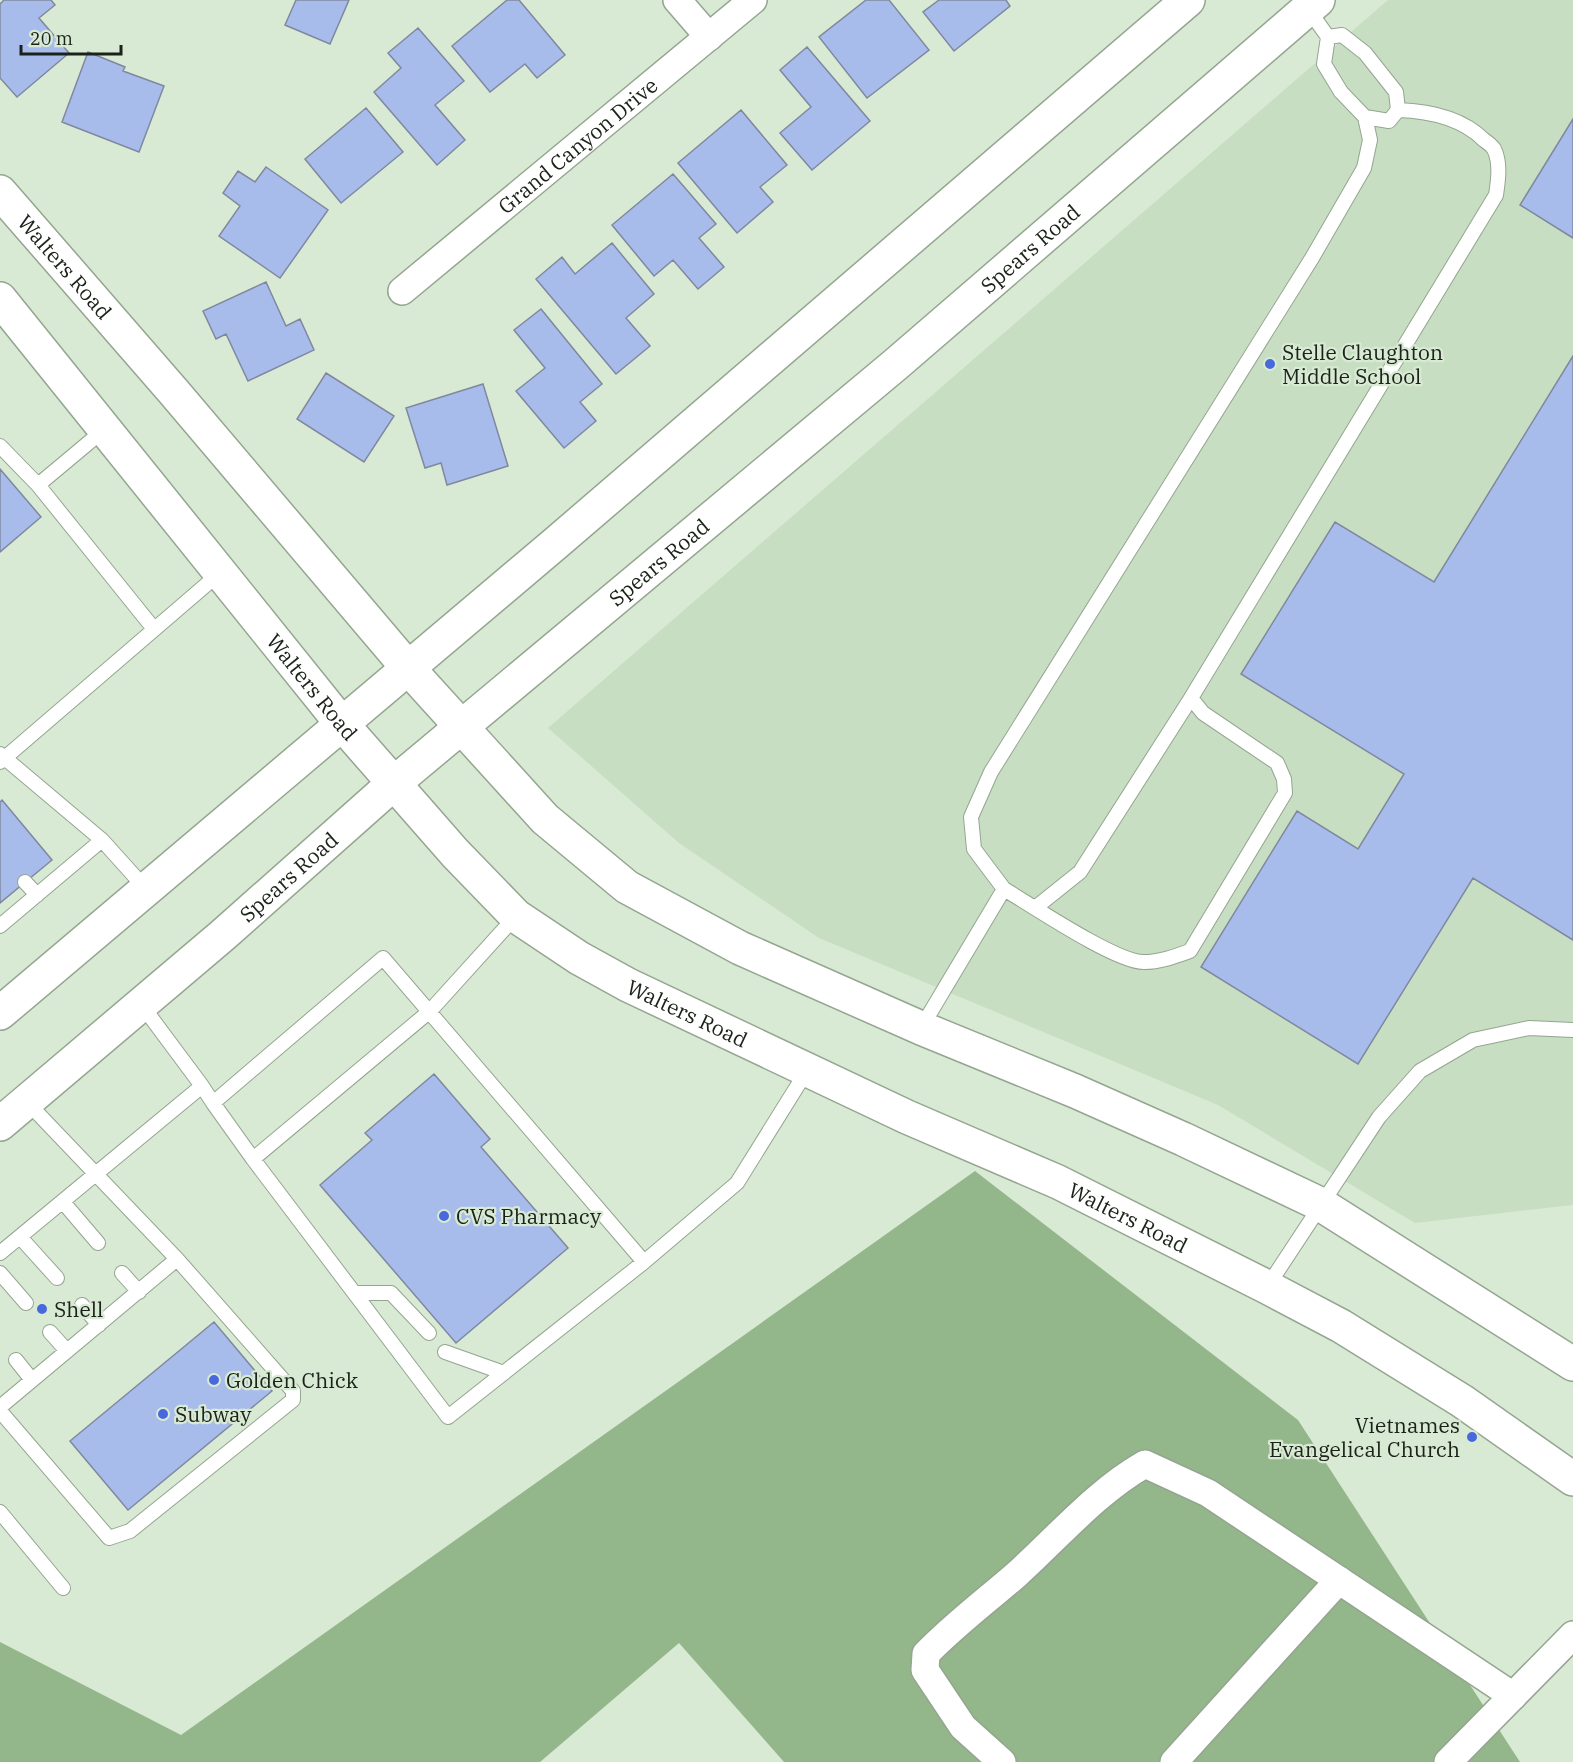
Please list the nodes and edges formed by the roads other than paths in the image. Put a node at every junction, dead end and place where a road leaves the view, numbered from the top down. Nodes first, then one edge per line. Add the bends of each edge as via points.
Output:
1 (677, 0) edge
2 (753, 0) edge
3 (1188, 0) edge
4 (1308, 3) edge
5 (709, 37) junction
6 (1328, 37) junction
7 (1398, 110) junction
8 (1365, 117) junction
9 (0, 192) edge
10 (402, 291) dead end
11 (0, 299) edge
12 (105, 429) junction
13 (0, 446) edge
14 (38, 485) junction
15 (220, 572) junction
16 (154, 629) junction
17 (408, 668) junction
18 (1191, 698) junction
19 (342, 724) junction
20 (461, 727) junction
21 (2, 758) edge
22 (393, 784) junction
23 (102, 840) junction
24 (25, 882) dead end
25 (146, 889) junction
26 (1004, 889) junction
27 (37, 895) junction
28 (1035, 908) junction
29 (516, 916) junction
30 (0, 926) edge
31 (141, 1004) junction
32 (430, 1011) junction
33 (0, 1013) edge
34 (921, 1028) junction
35 (1573, 1030) edge
36 (808, 1070) junction
37 (202, 1086) junction
38 (26, 1101) junction
39 (213, 1103) junction
40 (0, 1124) edge
41 (253, 1159) junction
42 (97, 1173) junction
43 (63, 1202) junction
44 (1320, 1204) junction
45 (20, 1237) junction
46 (98, 1243) dead end
47 (0, 1253) edge
48 (177, 1259) junction
49 (644, 1262) junction
50 (0, 1273) edge
51 (122, 1273) dead end
52 (57, 1278) dead end
53 (1268, 1287) junction
54 (139, 1292) junction
55 (355, 1293) junction
56 (26, 1303) dead end
57 (82, 1305) dead end
58 (99, 1325) junction
59 (50, 1332) dead end
60 (429, 1334) dead end
61 (67, 1352) junction
62 (445, 1352) dead end
63 (16, 1360) dead end
64 (1573, 1364) edge
65 (504, 1373) junction
66 (32, 1380) junction
67 (0, 1409) edge
68 (1573, 1479) edge
69 (0, 1512) edge
70 (1339, 1580) junction
71 (63, 1588) dead end
72 (1573, 1635) edge
73 (1513, 1696) junction
74 (1002, 1762) edge
75 (1174, 1762) edge
76 (1448, 1762) edge

1 - 5 street
2 - 5 street, Grand Canyon Drive
3 - 17 street
4 - 6 lane
4 - 20 street, Spears Road via 895,365
5 - 10 street, Grand Canyon Drive
6 - 7 lane via 1342,35 1365,53 1396,92
6 - 8 lane via 1324,64 1341,92
7 - 8 lane via 1389,121
7 - 18 lane via 1424,111 1477,132 1494,149 1499,171 1496,195
8 - 26 lane via 1370,140 1364,168 1312,258 991,772 971,817 974,849
9 - 17 street, Walters Road
11 - 12 street, Walters Road
12 - 14 lane
12 - 15 street, Walters Road
13 - 14 lane
14 - 16 lane
15 - 16 lane
15 - 19 street, Walters Road
16 - 21 lane
17 - 19 street
17 - 20 street, Walters Road
18 - 28 lane via 1080,872
18 - 28 lane via 1203,713 1277,763 1286,793 1190,951 1143,962 1119,956
19 - 22 street, Walters Road
19 - 25 street
20 - 22 street, Spears Road
20 - 34 street, Walters Road via 545,819 627,887 740,948
21 - 23 lane
22 - 29 street, Walters Road
22 - 31 street, Spears Road
23 - 25 lane
23 - 27 lane
24 - 27 lane
25 - 33 street
26 - 28 lane
26 - 34 lane
27 - 30 lane
29 - 32 lane
29 - 36 street, Walters Road via 579,958 628,984
31 - 37 lane
31 - 38 street, Spears Road
32 - 39 lane via 383,958
32 - 41 lane
32 - 49 lane
34 - 44 street, Walters Road via 1086,1095
35 - 44 lane via 1529,1028 1473,1040 1420,1071 1378,1117
36 - 49 lane via 737,1183
36 - 53 street, Walters Road via 1058,1182
37 - 39 lane
37 - 42 lane
38 - 40 street, Spears Road
38 - 42 lane
39 - 41 lane
41 - 55 lane
42 - 43 lane
42 - 48 lane
43 - 45 lane
43 - 46 lane
44 - 53 lane
44 - 64 street, Walters Road
45 - 47 lane
45 - 52 lane
48 - 54 lane
48 - 67 lane via 292,1391 293,1400 130,1531 109,1538
49 - 65 lane
50 - 56 lane
51 - 54 lane
53 - 68 street, Walters Road via 1341,1326 1462,1401
54 - 58 lane
55 - 60 lane via 391,1293
55 - 65 lane via 448,1417
57 - 58 lane
58 - 61 lane
59 - 61 lane
61 - 66 lane
62 - 65 lane
63 - 66 lane
66 - 67 lane
69 - 71 lane
70 - 73 street
70 - 74 street via 1208,1493 1145,1464 1119,1479 926,1654 926,1670 963,1727
70 - 75 street
72 - 73 street
73 - 76 street

